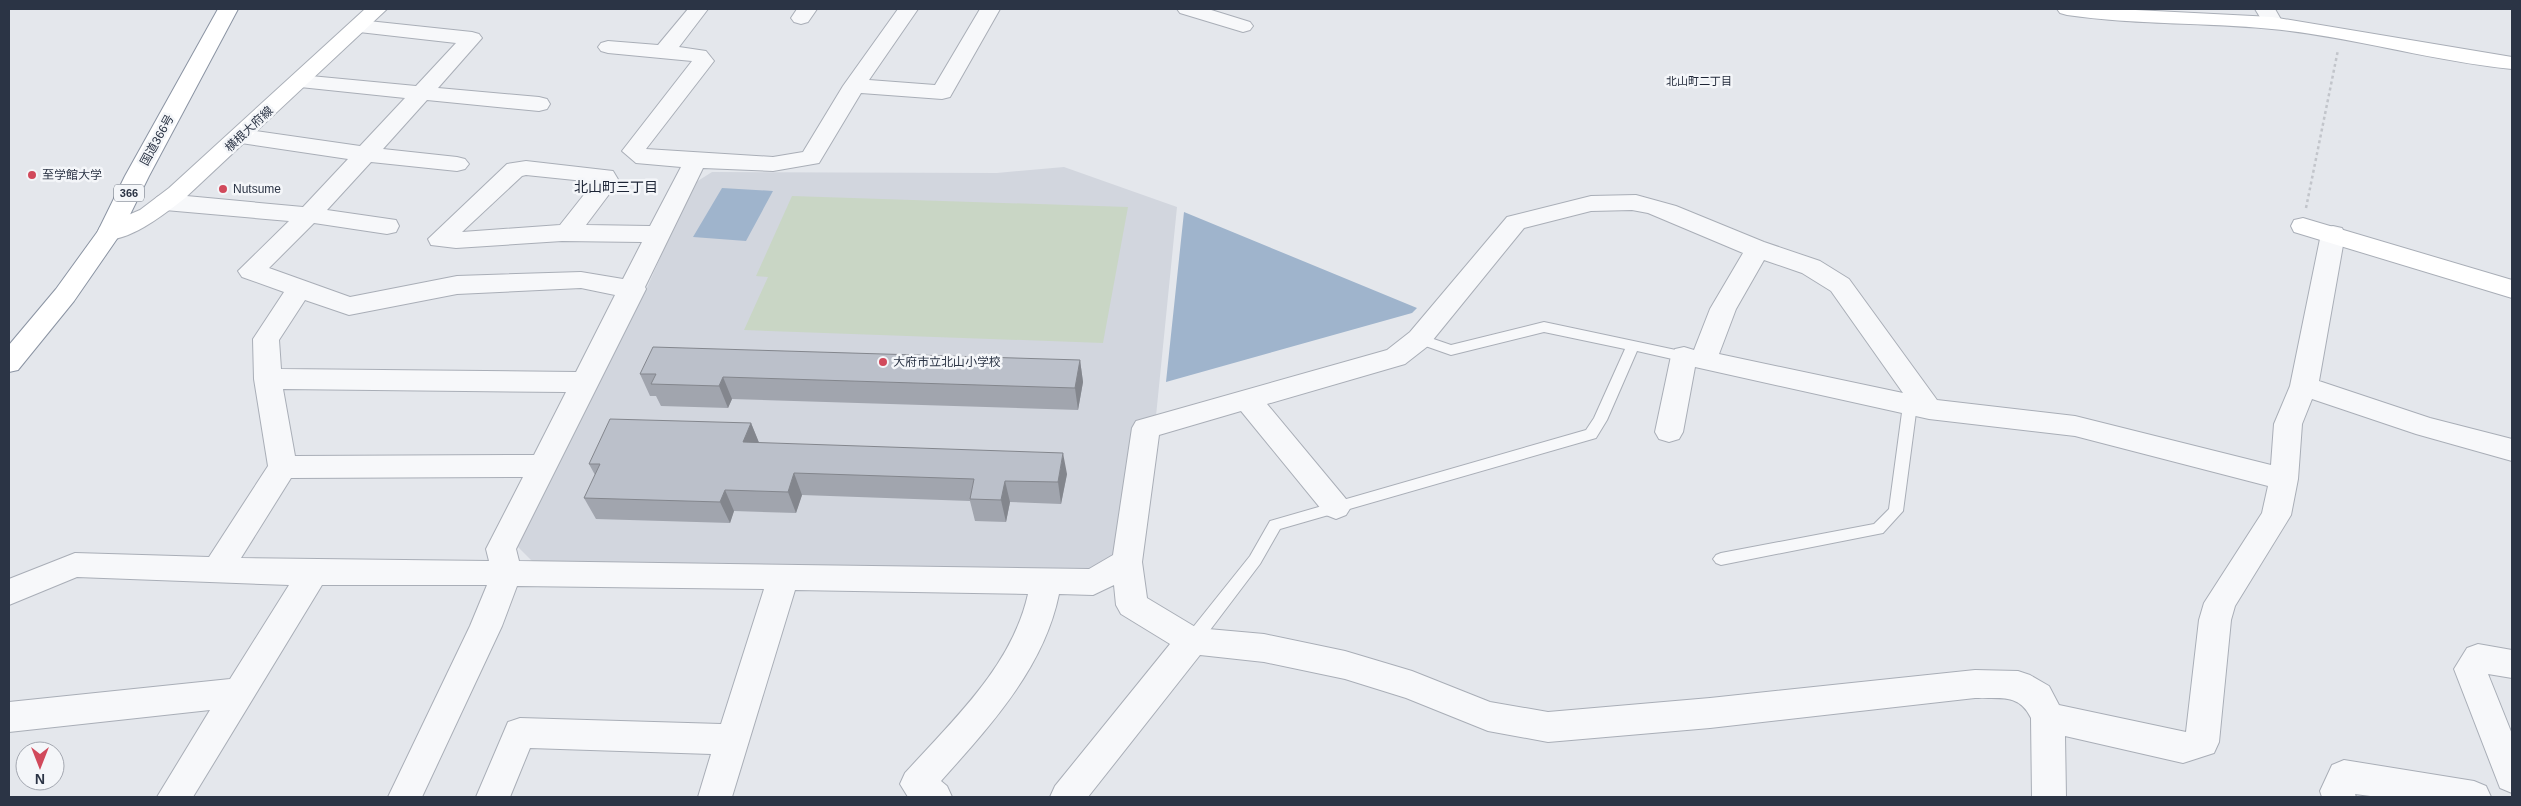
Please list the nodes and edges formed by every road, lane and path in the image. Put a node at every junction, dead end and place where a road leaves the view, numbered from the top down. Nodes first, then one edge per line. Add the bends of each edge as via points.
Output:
1 (228, 9) edge
2 (377, 9) edge
3 (698, 9) edge
4 (908, 9) edge
5 (990, 9) edge
6 (1187, 9) edge
7 (2067, 9) edge
8 (2269, 16) edge
9 (359, 26) junction
10 (1243, 26) dead end
11 (2341, 34) junction
12 (608, 47) dead end
13 (664, 52) junction
14 (2512, 63) edge
15 (300, 82) junction
16 (854, 86) junction
17 (422, 94) junction
18 (539, 104) dead end
19 (241, 136) junction
20 (365, 154) junction
21 (695, 161) junction
22 (456, 164) dead end
23 (165, 202) junction
24 (309, 214) junction
25 (387, 226) dead end
26 (2303, 226) joint
27 (110, 233) junction
28 (567, 233) junction
29 (660, 234) junction
30 (2333, 234) junction
31 (1758, 249) junction
32 (300, 288) junction
33 (633, 289) junction
34 (2512, 289) edge
35 (1419, 339) junction
36 (1633, 346) junction
37 (1693, 358) junction
38 (9, 363) edge
39 (268, 379) junction
40 (584, 382) junction
41 (2304, 386) junction
42 (1247, 399) junction
43 (1920, 407) junction
44 (1669, 432) dead end
45 (2512, 450) edge
46 (284, 466) junction
47 (541, 466) junction
48 (2284, 479) junction
49 (1336, 507) junction
50 (1721, 559) dead end
51 (1127, 562) junction
52 (217, 570) junction
53 (313, 573) junction
54 (507, 573) junction
55 (783, 578) junction
56 (1046, 582) junction
57 (9, 592) edge
58 (1192, 641) junction
59 (2512, 664) edge
60 (239, 692) junction
61 (9, 717) edge
62 (2048, 717) junction
63 (733, 740) junction
64 (2512, 777) edge
65 (918, 793) edge
66 (174, 797) edge
67 (405, 797) edge
68 (492, 797) edge
69 (715, 797) edge
70 (1066, 797) edge
71 (2049, 797) edge
72 (2339, 797) edge
73 (2474, 797) edge

1 - 27 main road, 国道366号 / 366 via 137,176
2 - 9 main road, 横根大府線
3 - 13 street
4 - 16 street
5 - 16 street via 942,92
6 - 10 street
7 - 8 main road via 2096,14
8 - 11 main road
9 - 15 main road, 横根大府線
9 - 17 street via 472,38
11 - 14 main road
11 - 26 path
12 - 13 street
13 - 21 street via 699,55 703,61 633,151 644,158
15 - 17 street
15 - 19 main road, 横根大府線
16 - 21 street via 811,158 773,164
17 - 18 street
17 - 20 street
19 - 20 street
19 - 23 main road, 横根大府線
20 - 22 street
20 - 24 street
21 - 29 street
23 - 24 street
23 - 27 main road, 横根大府線 via 148,215
24 - 25 street
24 - 32 street via 251,272
26 - 30 main road
27 - 38 main road, 国道366号 / 366 via 65,296
28 - 28 street via 456,240 440,239 515,169 605,176 607,180
28 - 29 street
29 - 33 street
30 - 34 main road
30 - 41 street
31 - 35 street via 1667,210 1635,203 1599,203 1516,222
31 - 37 street
31 - 43 street via 1819,270 1834,280
32 - 33 street via 349,306 457,285 581,280
32 - 39 street via 266,339
33 - 40 street
35 - 36 lane via 1452,350 1544,327
35 - 42 street via 1396,357
36 - 37 lane
36 - 49 lane via 1591,434
37 - 43 street
37 - 44 street
39 - 40 street
39 - 46 street
40 - 47 street
41 - 45 street via 2426,427
41 - 48 street via 2288,424
42 - 49 street
42 - 51 street via 1146,428
43 - 48 street via 2075,426
43 - 50 lane via 1896,511 1878,529
46 - 47 street
46 - 52 street
47 - 54 street via 501,549
48 - 62 street via 2276,515 2220,602 2215,620 2202,742 2183,748
49 - 58 lane via 1275,525 1254,560
51 - 56 street via 1093,582
51 - 58 street via 1132,606
52 - 53 street
52 - 57 street via 75,566
53 - 54 street
53 - 60 street
54 - 55 street
54 - 67 street via 486,626
55 - 56 street
55 - 63 street
56 - 65 street via 1043,606 1012,669
58 - 62 street via 1264,648 1345,665 1412,685 1488,716 1548,726 1710,713 1975,684 2018,685 2037,696
58 - 70 street
59 - 64 street via 2478,658 2470,669
60 - 61 street
60 - 66 street
62 - 71 street
63 - 68 street via 520,733
63 - 69 street
72 - 73 street via 2337,791 2344,776

